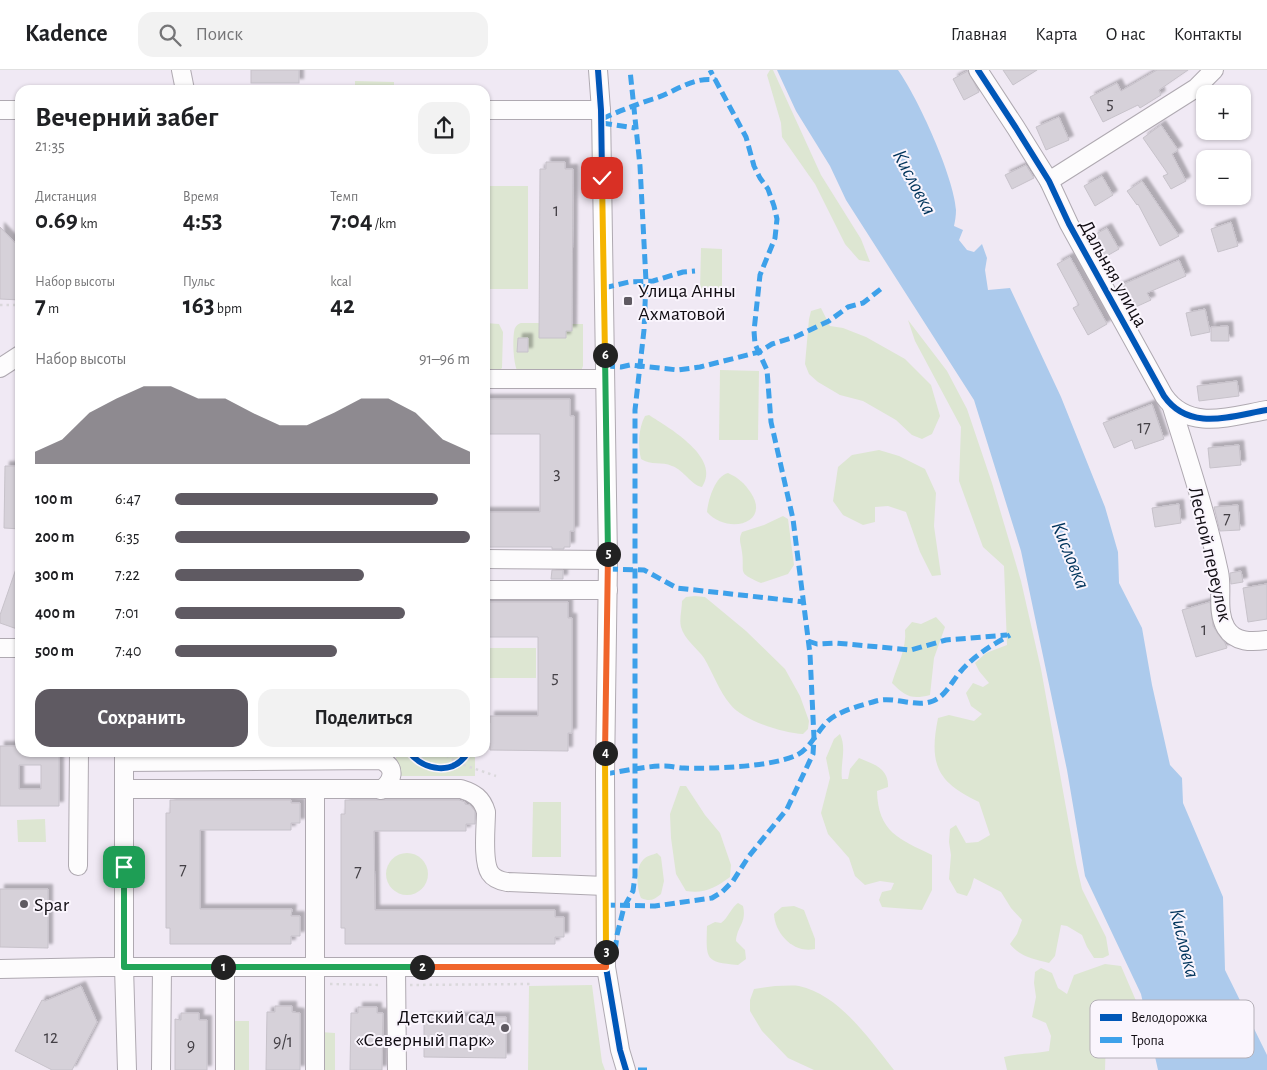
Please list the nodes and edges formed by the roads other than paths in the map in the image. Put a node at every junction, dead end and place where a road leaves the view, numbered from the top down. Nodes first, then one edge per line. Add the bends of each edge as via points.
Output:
1 (181, 70) edge
2 (598, 70) edge
3 (978, 70) edge
4 (1214, 70) edge
5 (185, 85) edge
6 (0, 110) edge
7 (15, 110) edge
8 (490, 110) edge
9 (602, 110) junction
10 (1049, 181) junction
11 (15, 358) edge
12 (0, 368) edge
13 (490, 379) edge
14 (605, 379) junction
15 (1172, 407) junction
16 (1267, 410) edge
17 (490, 559) edge
18 (608, 560) junction
19 (490, 590) edge
20 (608, 590) junction
21 (1267, 640) edge
22 (0, 648) edge
23 (15, 648) edge
24 (79, 757) edge
25 (124, 757) edge
26 (124, 789) junction
27 (315, 789) junction
28 (381, 790) junction
29 (78, 866) dead end
30 (605, 886) junction
31 (124, 967) junction
32 (162, 967) junction
33 (225, 967) junction
34 (316, 967) junction
35 (396, 967) junction
36 (606, 967) junction
37 (0, 969) edge
38 (128, 1070) edge
39 (161, 1070) edge
40 (225, 1070) edge
41 (316, 1070) edge
42 (397, 1070) edge
43 (626, 1070) edge

1 - 5 street
2 - 9 street
3 - 10 street, Дальняя улица
4 - 10 street via 1196,88
6 - 7 street
8 - 9 street
9 - 14 street
10 - 15 street, Дальняя улица via 1069,224
11 - 12 street
13 - 14 street
14 - 18 street
15 - 16 street via 1183,414 1215,419
15 - 21 street, Лесной переулок via 1219,574 1221,613 1227,629 1246,642
17 - 18 street
18 - 20 street
19 - 20 street
20 - 30 street
22 - 23 street
24 - 29 street
25 - 26 street
25 - 28 street via 381,760 392,772 389,784
26 - 27 street
26 - 31 street
27 - 28 street
27 - 34 street
28 - 30 street via 461,789 478,796 486,812 486,862 490,873 498,880
30 - 36 street
31 - 32 street
31 - 37 street
31 - 38 street
32 - 33 street
32 - 39 street
33 - 34 street
33 - 40 street
34 - 35 street
34 - 41 street
35 - 36 street
35 - 42 street
36 - 43 street

